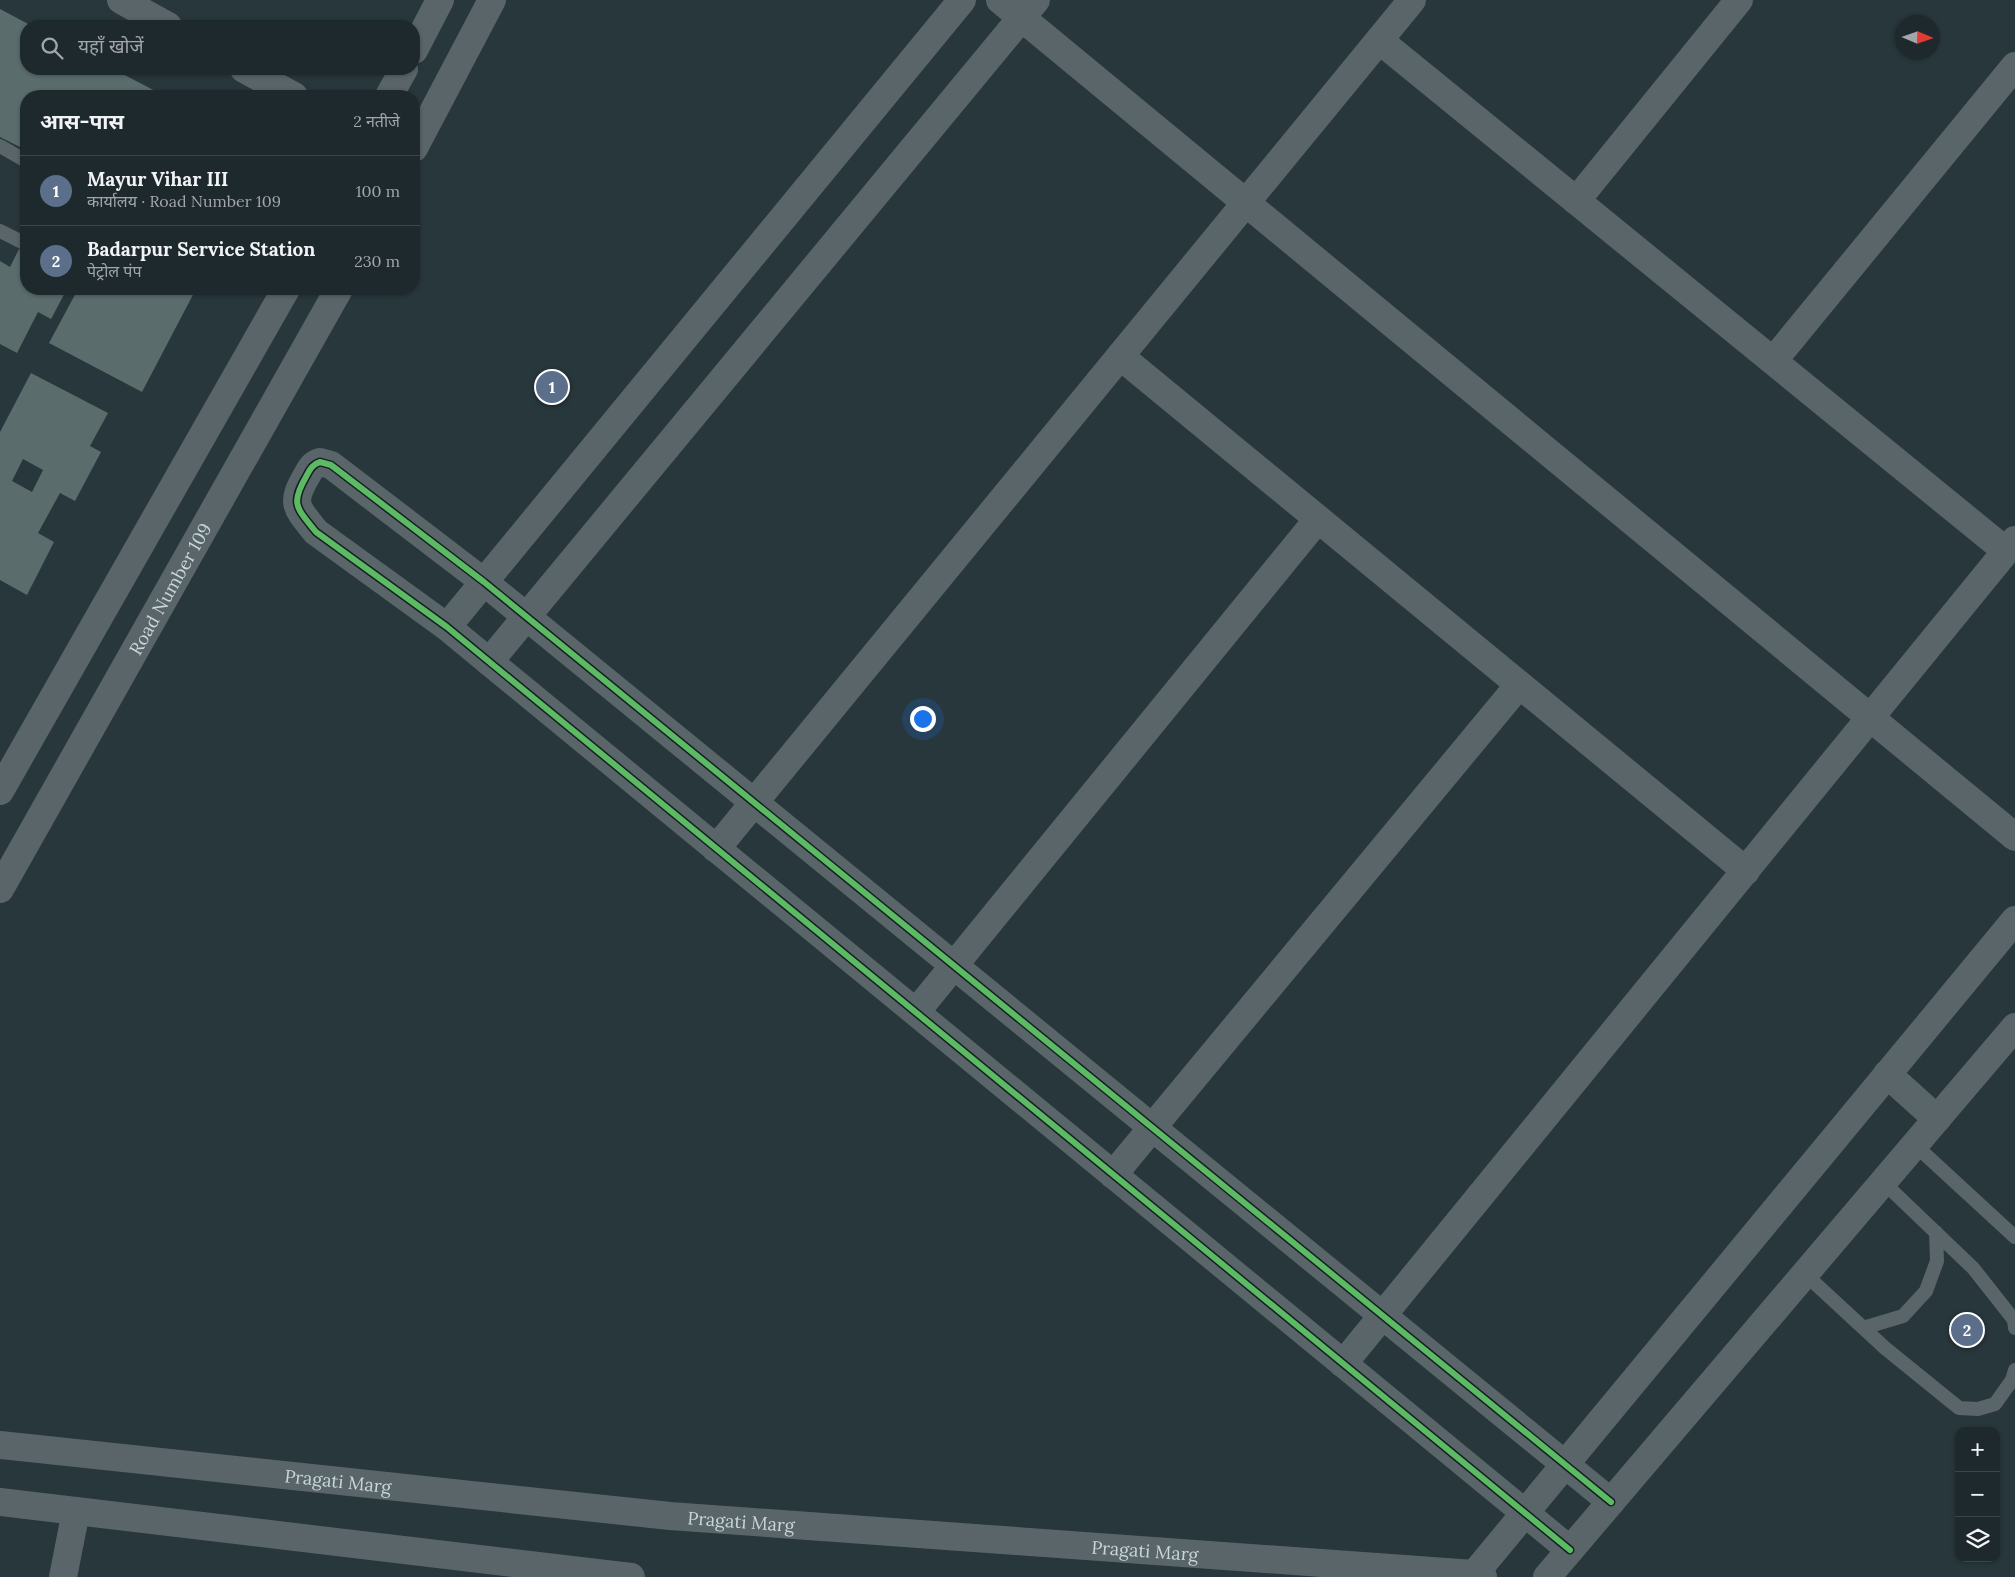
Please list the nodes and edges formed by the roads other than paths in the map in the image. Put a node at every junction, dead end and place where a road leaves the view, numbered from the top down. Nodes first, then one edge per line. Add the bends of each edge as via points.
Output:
1 (121, 0) edge
2 (440, 0) edge
3 (492, 0) edge
4 (962, 0) edge
5 (1000, 0) edge
6 (1412, 0) edge
7 (1739, 0) edge
8 (1029, 9) edge
9 (157, 20) edge
10 (420, 38) edge
11 (1379, 40) junction
12 (2015, 66) edge
13 (255, 75) edge
14 (401, 75) edge
15 (283, 90) edge
16 (392, 90) edge
17 (420, 137) edge
18 (0, 146) edge
19 (20, 158) edge
20 (1576, 201) junction
21 (1246, 202) junction
22 (0, 231) edge
23 (20, 241) edge
24 (283, 295) edge
25 (336, 295) edge
26 (1120, 356) junction
27 (1773, 361) junction
28 (1318, 519) junction
29 (2010, 545) edge
30 (484, 582) junction
31 (526, 618) junction
32 (447, 627) junction
33 (489, 662) junction
34 (1519, 685) junction
35 (1870, 718) junction
36 (0, 791) edge
37 (754, 803) junction
38 (2015, 837) edge
39 (716, 849) junction
40 (1746, 871) junction
41 (0, 889) edge
42 (2015, 920) edge
43 (954, 966) junction
44 (916, 1012) junction
45 (2012, 1037) edge
46 (1888, 1074) junction
47 (1937, 1119) junction
48 (1152, 1128) junction
49 (1914, 1145) junction
50 (1113, 1175) junction
51 (1883, 1182) junction
52 (1936, 1232) junction
53 (2015, 1237) edge
54 (1805, 1274) junction
55 (1383, 1316) junction
56 (1863, 1328) junction
57 (2015, 1328) edge
58 (1343, 1364) junction
59 (2015, 1370) edge
60 (0, 1444) edge
61 (1565, 1464) junction
62 (0, 1502) edge
63 (1611, 1502) junction
64 (76, 1510) junction
65 (1524, 1513) junction
66 (1570, 1550) junction
67 (1476, 1576) edge
68 (63, 1577) edge
69 (631, 1577) edge
70 (1548, 1577) edge

1 - 9 street
2 - 10 street
3 - 17 street
4 - 30 street
5 - 8 street
6 - 11 street
7 - 20 street
8 - 21 street
8 - 31 street
11 - 20 street
11 - 21 street
12 - 27 street
13 - 15 street
14 - 16 street
18 - 19 lane
20 - 27 street
21 - 26 street
21 - 35 street
22 - 23 lane
24 - 36 street
25 - 41 street, Road Number 109
26 - 28 street
26 - 37 street
27 - 29 street
28 - 34 street
28 - 43 street
29 - 35 street
30 - 31 street
30 - 32 street
30 - 32 street via 331,465 320,462 312,466 296,498 300,512 316,532
31 - 33 street
31 - 37 street
32 - 33 street
33 - 39 street
34 - 40 street
34 - 48 street
35 - 38 street
35 - 40 street
37 - 39 street
37 - 43 street
39 - 44 street
40 - 55 street
42 - 46 street
43 - 44 street
43 - 48 street
44 - 50 street
45 - 47 street
46 - 47 street
46 - 61 street
47 - 49 street
48 - 50 street
48 - 55 street
49 - 51 street
49 - 53 lane
50 - 58 street
51 - 52 lane
51 - 54 street
52 - 56 lane via 1937,1261 1926,1291 1903,1316
52 - 57 lane via 1973,1268 2014,1320
54 - 56 lane
54 - 63 street
55 - 58 street
55 - 61 street
56 - 59 lane via 1959,1408 1978,1409 1995,1404
58 - 65 street
60 - 67 street, Pragati Marg via 670,1516
61 - 63 street
61 - 65 street
62 - 64 street
63 - 66 street
64 - 68 street
64 - 69 street
65 - 66 street
65 - 67 street
66 - 70 street

